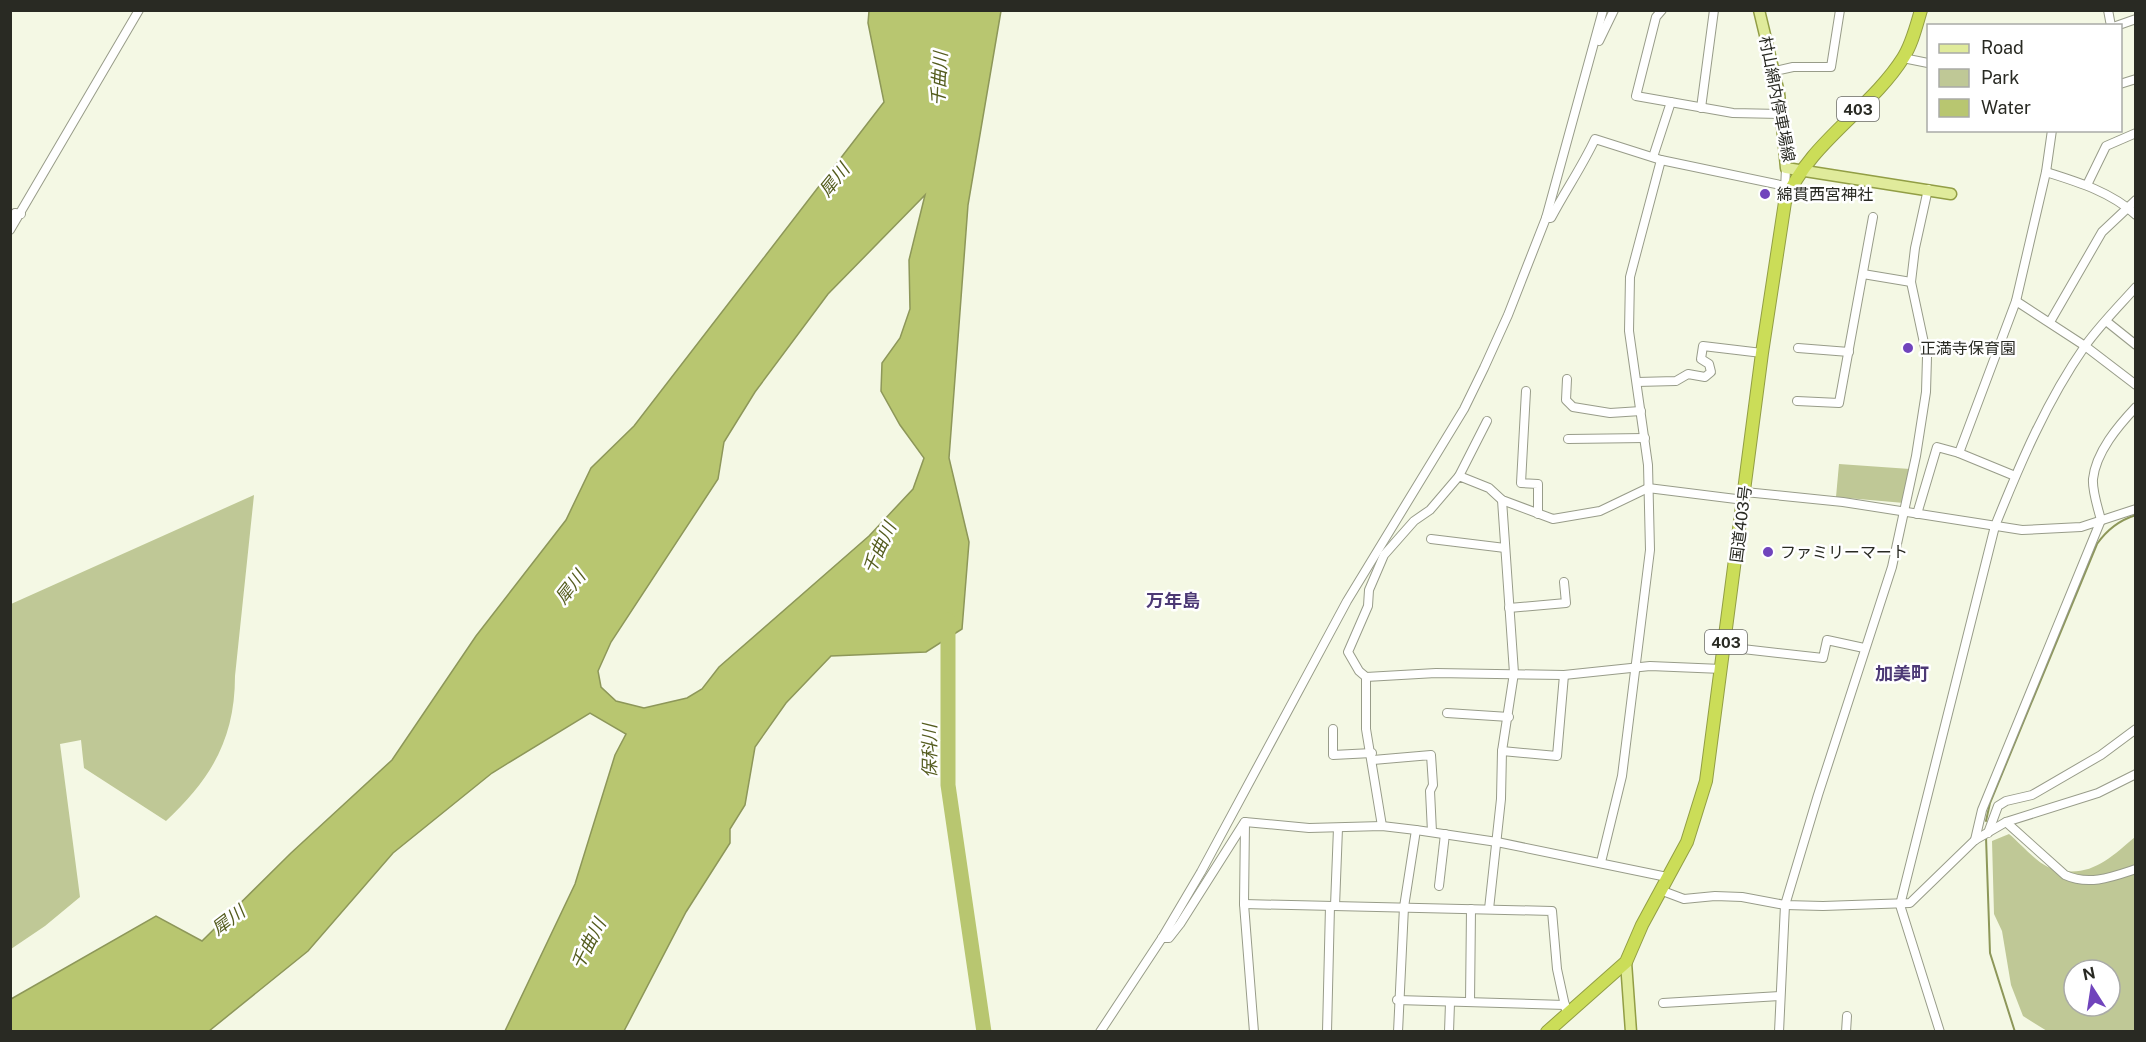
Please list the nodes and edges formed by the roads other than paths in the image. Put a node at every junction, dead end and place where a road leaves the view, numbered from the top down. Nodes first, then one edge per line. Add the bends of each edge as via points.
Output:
1 (140, 10) edge
2 (1603, 10) edge
3 (1614, 10) edge
4 (1662, 10) edge
5 (1714, 10) edge
6 (1759, 10) edge
7 (1840, 10) edge
8 (1921, 10) edge
9 (2136, 19) edge
10 (2122, 24) edge
11 (1592, 56) junction
12 (1903, 58) junction
13 (1927, 63) edge
14 (1775, 71) junction
15 (1671, 102) junction
16 (1701, 108) junction
17 (1782, 114) junction
18 (2052, 132) edge
19 (2136, 133) edge
20 (1653, 157) junction
21 (1661, 160) junction
22 (1786, 168) junction
23 (1803, 171) junction
24 (2046, 172) junction
25 (2086, 185) junction
26 (1785, 186) junction
27 (1928, 189) junction
28 (1951, 194) dead end
29 (2136, 200) edge
30 (1785, 202) junction
31 (2126, 206) junction
32 (21, 214) junction
33 (2136, 215) edge
34 (1873, 217) dead end
35 (10, 218) edge
36 (1546, 218) junction
37 (10, 230) edge
38 (1863, 274) junction
39 (1911, 282) junction
40 (2136, 287) edge
41 (2016, 301) junction
42 (2106, 321) junction
43 (2050, 322) junction
44 (2136, 345) edge
45 (2085, 346) junction
46 (1798, 348) dead end
47 (1849, 352) junction
48 (1762, 353) junction
49 (1567, 379) dead end
50 (1637, 382) junction
51 (2136, 385) edge
52 (1526, 390) dead end
53 (1797, 401) dead end
54 (2136, 406) edge
55 (1641, 411) junction
56 (1487, 421) dead end
57 (1645, 438) junction
58 (1568, 439) dead end
59 (1959, 453) junction
60 (1459, 476) junction
61 (2015, 476) junction
62 (1648, 488) junction
63 (1745, 496) junction
64 (1502, 500) junction
65 (2136, 509) edge
66 (1538, 514) junction
67 (1912, 514) junction
68 (2101, 520) junction
69 (1995, 526) junction
70 (1431, 538) dead end
71 (1505, 548) junction
72 (1381, 553) junction
73 (1564, 582) dead end
74 (1509, 608) junction
75 (1725, 647) junction
76 (1864, 648) junction
77 (1635, 668) junction
78 (1722, 669) junction
79 (1514, 673) junction
80 (1564, 675) junction
81 (1366, 677) junction
82 (1447, 713) dead end
83 (1509, 717) junction
84 (1333, 729) dead end
85 (2136, 729) edge
86 (1502, 751) junction
87 (1372, 757) junction
88 (2136, 774) edge
89 (2126, 779) junction
90 (2136, 780) edge
91 (1245, 822) junction
92 (2006, 822) junction
93 (1382, 826) junction
94 (1338, 828) junction
95 (1416, 830) junction
96 (1432, 832) junction
97 (1988, 833) junction
98 (1445, 834) junction
99 (1975, 840) junction
100 (1497, 842) junction
101 (1601, 862) junction
102 (2136, 869) edge
103 (1667, 878) junction
104 (1439, 886) dead end
105 (1660, 890) junction
106 (1244, 904) junction
107 (1785, 905) junction
108 (1900, 905) junction
109 (1332, 906) junction
110 (1404, 907) junction
111 (1471, 909) junction
112 (1489, 909) junction
113 (1162, 938) junction
114 (1626, 962) junction
115 (1780, 996) junction
116 (1397, 1000) junction
117 (1470, 1002) junction
118 (1450, 1003) junction
119 (1663, 1003) dead end
120 (1566, 1010) junction
121 (1847, 1016) dead end
122 (1100, 1032) edge
123 (1254, 1032) edge
124 (1327, 1032) edge
125 (1398, 1032) edge
126 (1449, 1032) edge
127 (1547, 1032) edge
128 (1631, 1032) edge
129 (1779, 1032) edge
130 (1846, 1032) edge
131 (1940, 1032) edge

1 - 32 street
2 - 11 street
3 - 11 street
4 - 15 street via 1656,17 1636,96
5 - 16 street
6 - 14 main road, 村山綿内停車場線
7 - 14 street via 1832,67
8 - 12 highway, 国道403号 / 403
9 - 10 street
11 - 36 street
12 - 13 street
12 - 23 highway, 国道403号 / 403
14 - 17 main road, 村山綿内停車場線
15 - 16 street
15 - 20 street
16 - 17 street via 1733,114
17 - 22 main road, 村山綿内停車場線
18 - 24 street
19 - 25 street via 2106,146
20 - 21 street
20 - 36 street via 1595,140 1583,168 1551,218
21 - 26 street
21 - 50 street via 1630,277 1629,331
22 - 23 main road, 村山綿内停車場線
22 - 26 street
23 - 27 main road, 村山綿内停車場線
23 - 30 highway, 国道403号 / 403
24 - 25 street
24 - 41 street
25 - 31 street
26 - 30 street
27 - 28 main road, 村山綿内停車場線
27 - 39 street
29 - 31 street
30 - 48 highway, 国道403号 / 403
31 - 33 street
31 - 43 street via 2102,232
32 - 35 street
32 - 37 street
34 - 38 street
36 - 72 street via 1508,315 1464,409
38 - 39 street
38 - 47 street
39 - 67 street via 1927,357
40 - 42 street
41 - 43 street
41 - 59 street
42 - 44 street
42 - 45 street
43 - 45 street
45 - 51 street
45 - 61 street via 2036,430
46 - 47 street
47 - 53 street via 1839,403
48 - 50 street via 1703,346 1701,359 1709,364 1711,372 1705,377 1688,374 1676,381
48 - 63 highway, 国道403号 / 403
49 - 55 street via 1566,400 1573,407 1610,413
50 - 55 street
52 - 66 street via 1521,483 1538,484
54 - 68 street via 2105,447 2096,466 2092,481
55 - 57 street
56 - 60 street
57 - 58 street
57 - 62 street
59 - 61 street
59 - 67 street via 1937,447
60 - 64 street via 1488,488
60 - 72 street via 1430,510
61 - 69 street
62 - 63 street
62 - 66 street via 1579,517 1553,519
62 - 77 street via 1650,550
63 - 67 street via 1843,502
63 - 75 highway, 国道403号 / 403
64 - 66 street
64 - 71 street
65 - 68 street
67 - 69 street
67 - 76 street
68 - 69 street via 2061,530
68 - 99 street via 1982,810
69 - 108 street
70 - 71 street
71 - 74 street
72 - 81 street via 1368,606 1348,652
72 - 113 street via 1347,601
73 - 74 street via 1566,603
74 - 79 street
75 - 76 street via 1823,658 1827,640
75 - 78 highway, 国道403号 / 403
76 - 107 street
77 - 78 street
77 - 80 street
77 - 101 street via 1622,776
78 - 103 highway, 国道403号 / 403 via 1699,812
79 - 80 street
79 - 81 street
79 - 83 street
80 - 86 street via 1557,756
81 - 87 street via 1366,729
82 - 83 street
83 - 86 street
84 - 87 street via 1332,755
85 - 97 street via 2101,755 2032,795 1998,806
86 - 100 street
87 - 93 street
87 - 96 street via 1431,755
88 - 89 street
89 - 90 street
89 - 92 street via 2098,794
91 - 94 street
91 - 106 street
91 - 113 street via 1180,924 1169,938
92 - 97 street
92 - 102 street via 2073,879 2088,881
93 - 94 street
93 - 95 street
94 - 109 street
95 - 96 street
95 - 110 street
96 - 98 street
97 - 99 street
98 - 100 street
98 - 104 street
99 - 108 street via 1910,903
100 - 101 street
100 - 112 street
101 - 103 street
103 - 105 highway, 国道403号 / 403
105 - 107 street via 1684,899 1742,897
105 - 114 highway, 国道403号 / 403
106 - 109 street
106 - 123 street
107 - 108 street
107 - 115 street
108 - 131 street
109 - 110 street
109 - 124 street
110 - 111 street
110 - 116 street
111 - 112 street
111 - 117 street
112 - 120 street via 1552,911 1557,969
113 - 122 street
114 - 120 highway, 国道403号 / 403
114 - 128 main road
115 - 119 street
115 - 129 street
116 - 118 street
116 - 125 street
117 - 118 street
117 - 120 street
118 - 126 street
120 - 127 highway, 国道403号 / 403
121 - 130 street

